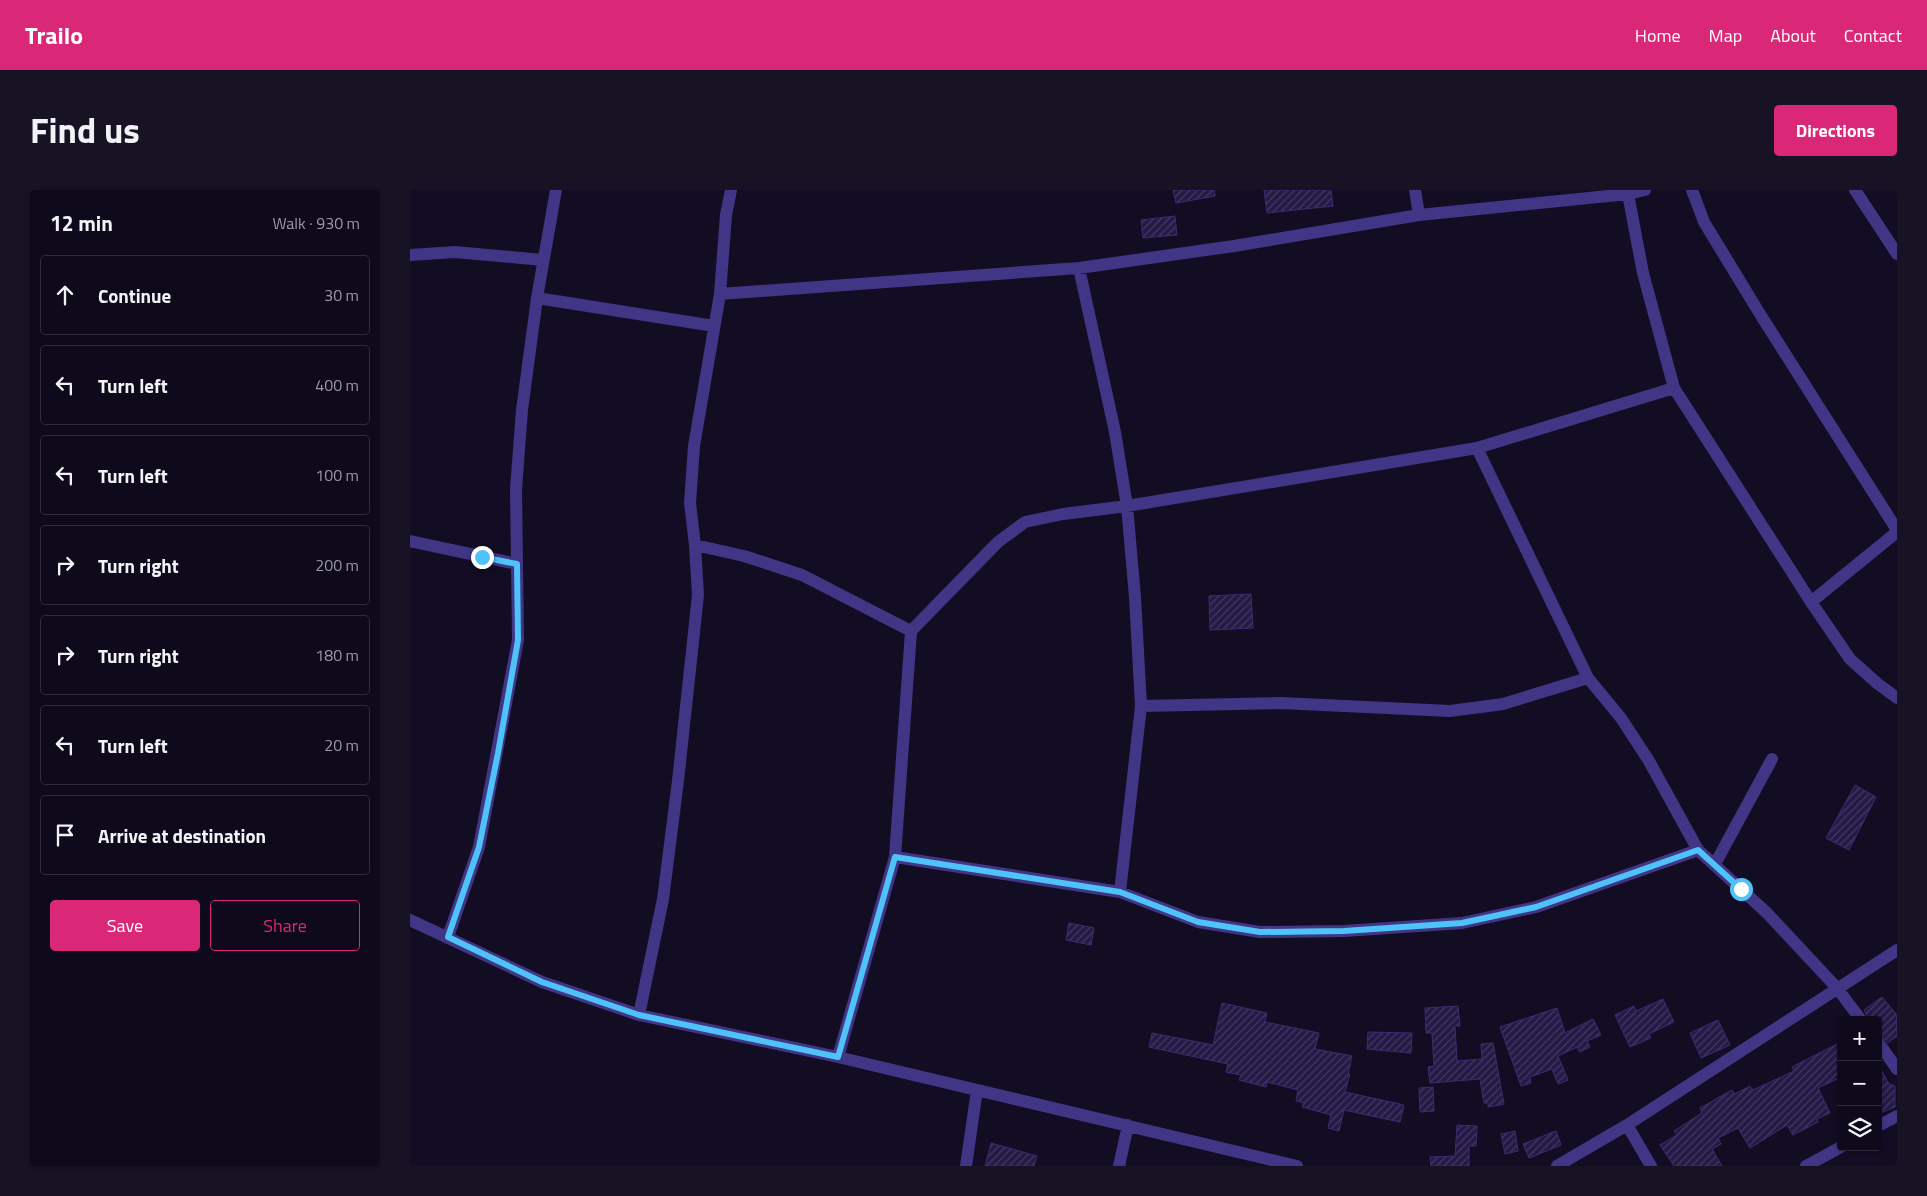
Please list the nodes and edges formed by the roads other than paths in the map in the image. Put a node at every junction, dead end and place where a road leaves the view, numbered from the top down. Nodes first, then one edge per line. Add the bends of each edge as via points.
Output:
1 (556, 190) edge
2 (731, 190) edge
3 (1415, 190) edge
4 (1645, 190) edge
5 (1692, 190) edge
6 (1855, 190) edge
7 (1628, 194) junction
8 (1419, 215) junction
9 (1897, 254) edge
10 (410, 255) edge
11 (543, 260) junction
12 (1079, 268) junction
13 (720, 294) junction
14 (537, 298) junction
15 (714, 326) junction
16 (1674, 388) junction
17 (1477, 448) junction
18 (1127, 506) junction
19 (1897, 531) edge
20 (410, 541) edge
21 (695, 545) junction
22 (517, 564) junction
23 (1811, 602) junction
24 (911, 631) junction
25 (1588, 678) junction
26 (1897, 698) edge
27 (1141, 706) junction
28 (1772, 759) dead end
29 (1698, 850) junction
30 (895, 857) junction
31 (1715, 864) junction
32 (1120, 892) junction
33 (410, 920) edge
34 (448, 937) junction
35 (1897, 950) edge
36 (1837, 988) junction
37 (639, 1015) junction
38 (1858, 1016) edge
39 (1882, 1048) edge
40 (838, 1057) junction
41 (1897, 1069) edge
42 (978, 1090) junction
43 (1897, 1116) edge
44 (1882, 1124) edge
45 (1128, 1125) junction
46 (1627, 1125) junction
47 (1837, 1149) edge
48 (1267, 1163) edge
49 (966, 1166) edge
50 (1119, 1166) edge
51 (1297, 1166) edge
52 (1557, 1166) edge
53 (1651, 1166) edge
54 (1806, 1166) edge

1 - 11 street
2 - 13 street
3 - 8 street
4 - 7 street
5 - 19 street via 1704,222
6 - 9 street
7 - 8 street
7 - 16 street via 1643,273
8 - 12 street
10 - 11 street via 455,252
11 - 14 street
12 - 13 street
12 - 18 street via 1115,432
13 - 15 street
14 - 15 street
14 - 22 street via 521,420 516,489
15 - 21 street via 694,446 690,503
16 - 17 street
16 - 23 street
17 - 18 street
17 - 25 street
18 - 24 street via 1025,522 998,542
18 - 27 street
19 - 23 street
20 - 22 street
21 - 24 street via 802,574
21 - 37 street via 698,594 678,781 662,899
22 - 34 street via 518,640 498,753 479,847
23 - 26 street via 1850,658
24 - 30 street
25 - 27 street via 1503,704 1450,711 1281,704
25 - 29 street via 1621,718
27 - 32 street
28 - 31 street
29 - 31 street
29 - 32 street via 1536,907 1462,923 1344,931 1260,932 1198,922
30 - 32 street
30 - 40 street
31 - 36 street via 1767,913
33 - 34 street
34 - 37 street via 542,982
35 - 36 street
36 - 38 street
36 - 46 street
37 - 40 street
39 - 41 street
40 - 42 street
42 - 45 street
42 - 49 street
43 - 44 street
45 - 48 street
45 - 50 street
46 - 52 street
46 - 53 street
47 - 54 street
48 - 51 street

